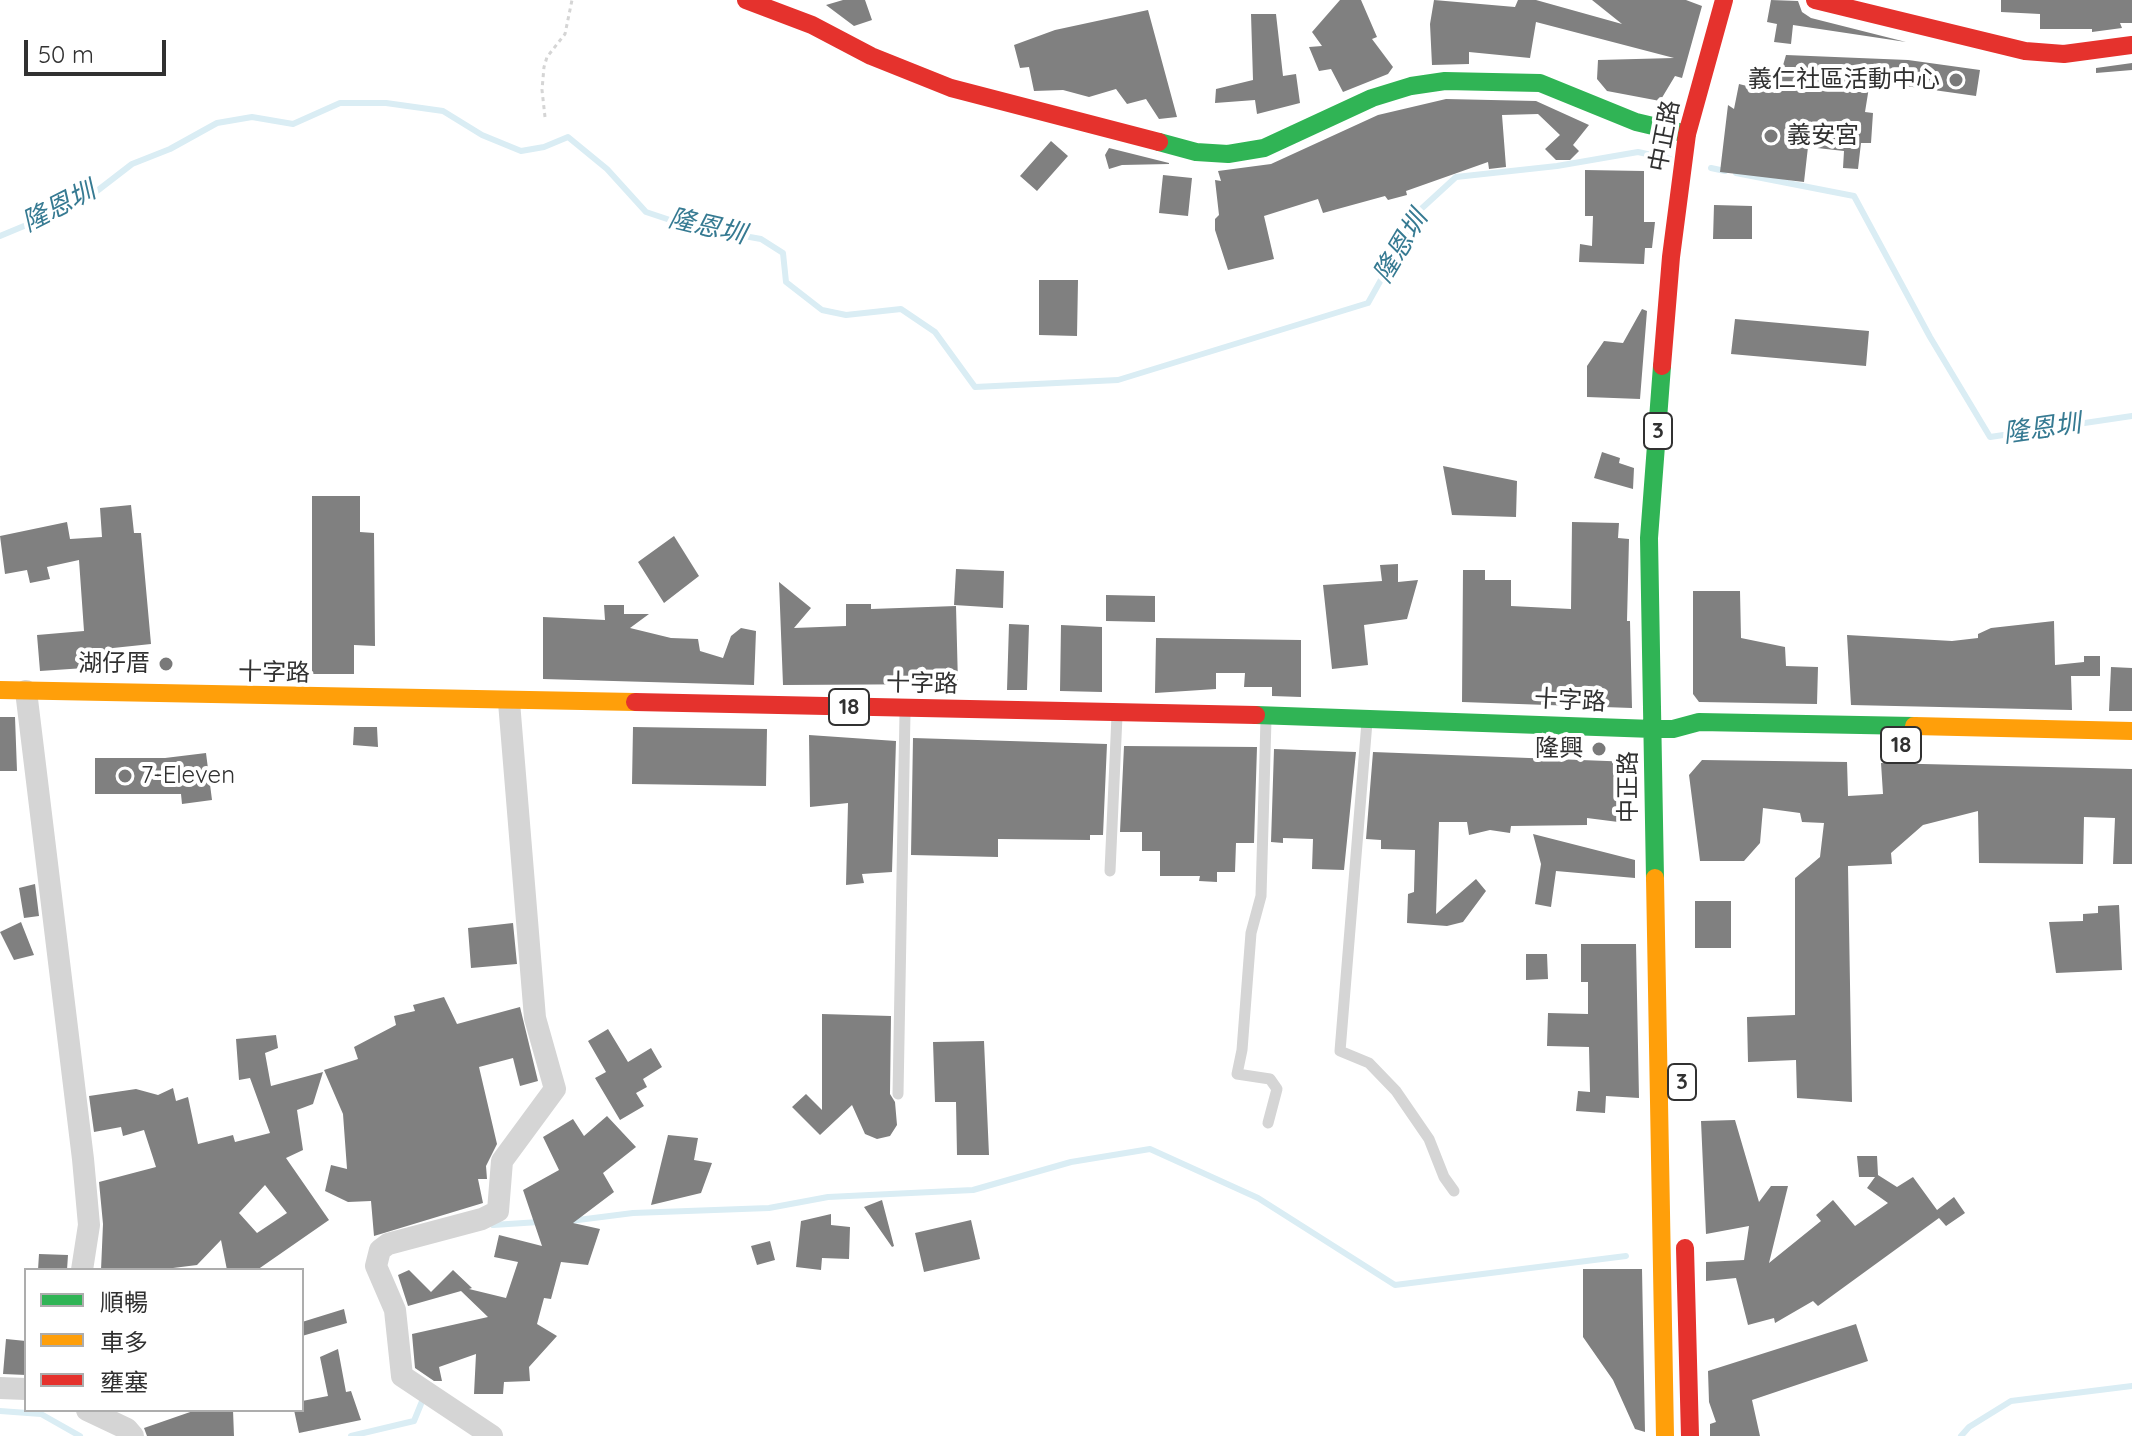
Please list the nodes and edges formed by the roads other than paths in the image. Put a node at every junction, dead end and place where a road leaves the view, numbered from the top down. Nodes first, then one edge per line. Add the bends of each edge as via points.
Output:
1 (746, 0) edge
2 (1724, 0) edge
3 (1743, 0) edge
4 (1815, 0) edge
5 (2132, 45) edge
6 (1687, 134) junction
7 (0, 690) edge
8 (26, 691) junction
9 (509, 702) junction
10 (905, 708) junction
11 (1118, 712) junction
12 (1266, 715) junction
13 (1367, 717) junction
14 (1653, 729) junction
15 (1673, 729) junction
16 (2132, 731) edge
17 (1837, 744) dead end
18 (1977, 747) dead end
19 (2132, 750) edge
20 (1110, 871) dead end
21 (898, 1094) dead end
22 (1268, 1123) dead end
23 (1454, 1191) dead end
24 (1685, 1231) dead end
25 (82, 1268) edge
26 (0, 1388) edge
27 (24, 1389) edge
28 (91, 1412) edge
29 (133, 1436) edge
30 (492, 1436) edge
31 (1665, 1436) edge
32 (1690, 1436) edge

1 - 6 main road via 951,88 1196,152 1264,148 1372,98 1445,81 1540,83 1628,119
2 - 6 main road, 中正路 / 3
3 - 6 main road, 中正路 via 1705,143
4 - 5 main road via 2025,51 2064,54
6 - 14 main road, 中正路 / 3 via 1671,257 1649,538
7 - 8 main road, 18
8 - 9 main road, 十字路 / 18
8 - 25 street via 83,1159 89,1225
9 - 10 main road, 十字路 / 18
9 - 30 street via 535,1018 555,1089 502,1161 498,1211 388,1244 380,1250 376,1266 395,1310 402,1376
10 - 11 main road, 十字路 / 18
10 - 21 lane
11 - 12 main road, 十字路 / 18
11 - 20 lane
12 - 13 main road, 十字路 / 18
12 - 22 lane via 1261,896 1251,933 1237,1074 1270,1079 1277,1089
13 - 14 main road, 十字路 / 18
13 - 23 lane via 1340,1051 1369,1063 1396,1091 1429,1139
14 - 15 main road, 十字路 / 18
14 - 31 main road, 中正路 / 3
15 - 16 main road, 十字路 / 18 via 1699,722
15 - 17 main road, 十字路 / 18 via 1698,741
18 - 19 main road
24 - 32 main road
26 - 27 street
28 - 29 street

